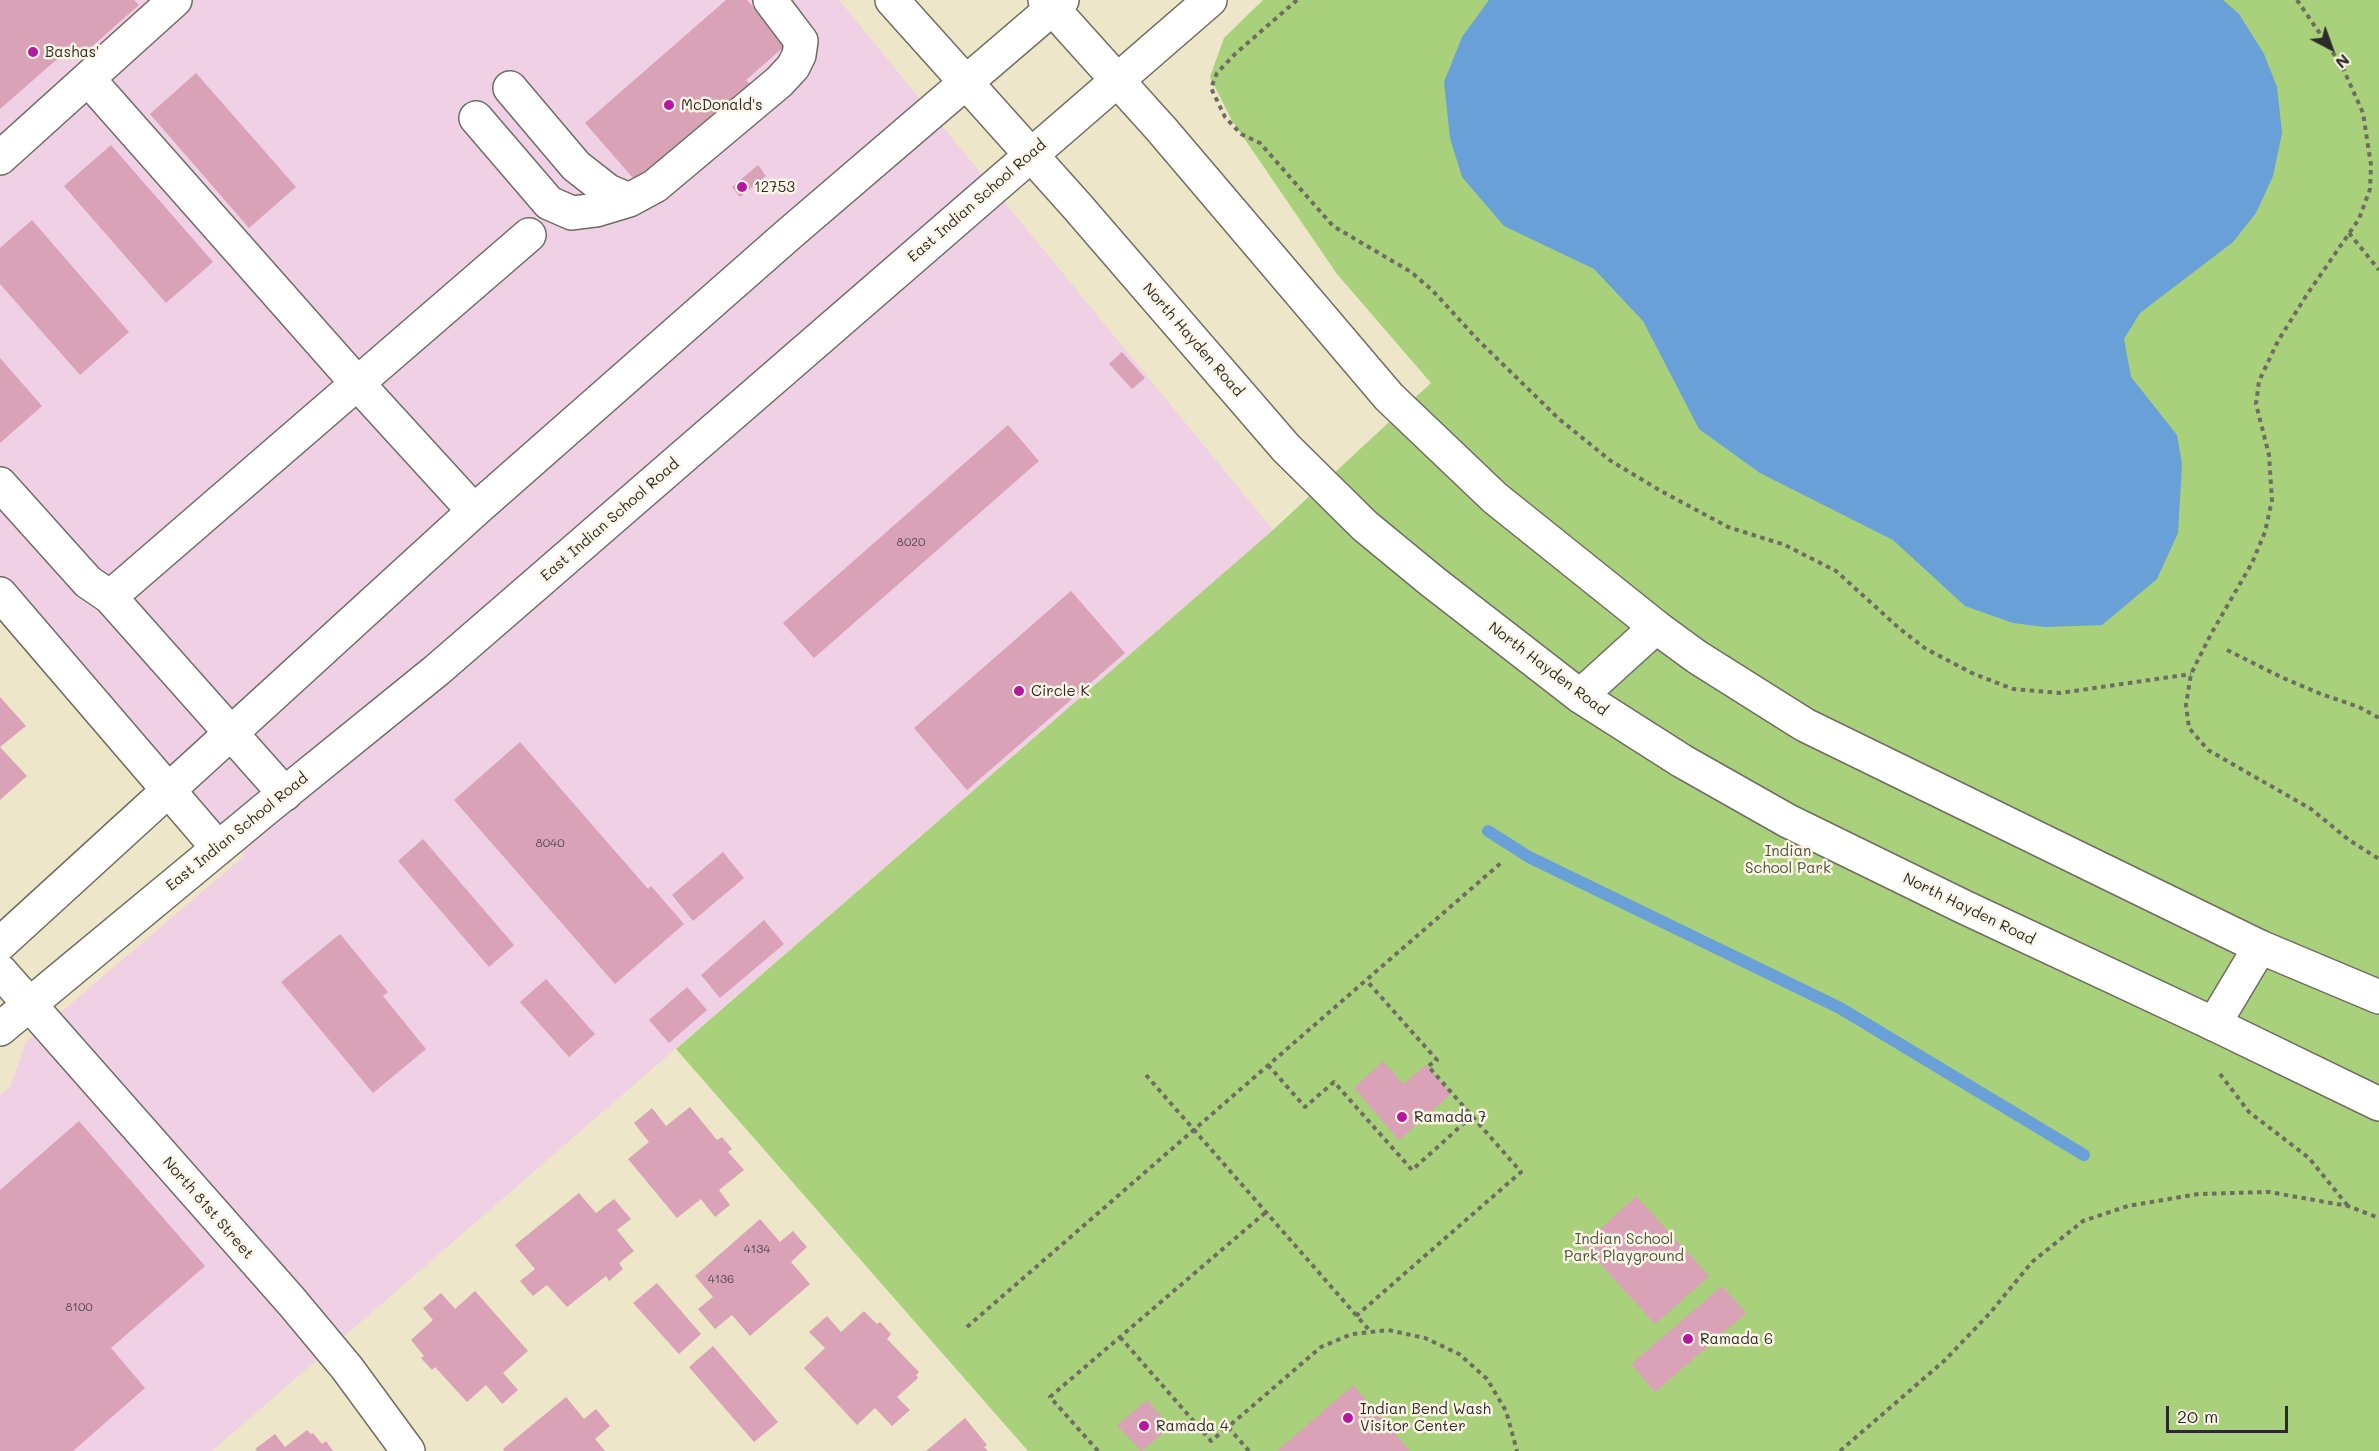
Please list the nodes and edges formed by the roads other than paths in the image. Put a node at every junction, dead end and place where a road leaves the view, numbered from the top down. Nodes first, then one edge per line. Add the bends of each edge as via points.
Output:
1 (175, 0) edge
2 (770, 0) edge
3 (892, 0) edge
4 (1210, 0) edge
5 (1053, 3) edge
6 (88, 80) junction
7 (1116, 80) junction
8 (965, 83) junction
9 (510, 88) dead end
10 (476, 118) dead end
11 (1030, 154) junction
12 (0, 158) edge
13 (629, 200) junction
14 (529, 235) dead end
15 (357, 384) junction
16 (0, 484) edge
17 (474, 511) junction
18 (0, 594) edge
19 (110, 597) junction
20 (1656, 627) junction
21 (1580, 696) junction
22 (231, 731) junction
23 (167, 789) junction
24 (285, 794) junction
25 (218, 848) junction
26 (0, 944) edge
27 (2260, 946) junction
28 (0, 971) edge
29 (2379, 997) edge
30 (29, 1004) junction
31 (2214, 1024) junction
32 (0, 1029) edge
33 (2379, 1104) edge
34 (408, 1451) edge

1 - 6 main road
2 - 13 main road via 801,41 800,55 793,67 655,186
3 - 8 main road, North Hayden Road
4 - 7 main road, East Indian School Road
5 - 7 main road
5 - 8 main road
6 - 12 main road
6 - 15 main road
7 - 11 main road, East Indian School Road
7 - 20 main road via 1389,397 1496,498
8 - 11 main road, North Hayden Road
8 - 17 main road
9 - 13 main road via 576,166 608,191
10 - 13 main road via 549,203 572,213
11 - 21 main road, North Hayden Road via 1286,448 1348,510 1433,582
11 - 24 main road, East Indian School Road via 446,662
14 - 15 main road
15 - 17 main road
15 - 19 main road
16 - 19 main road via 88,582
17 - 22 main road
18 - 23 main road
19 - 22 main road
20 - 21 main road
20 - 27 main road via 1805,725
21 - 31 main road, North Hayden Road via 1682,761 1788,821
22 - 23 main road
22 - 24 main road
23 - 25 main road
23 - 26 main road
24 - 25 main road, East Indian School Road
25 - 30 main road, East Indian School Road
27 - 29 main road
27 - 31 main road
28 - 30 main road, North 81st Street
30 - 32 main road, East Indian School Road
30 - 34 main road, North 81st Street via 299,1311
31 - 33 main road, North Hayden Road

